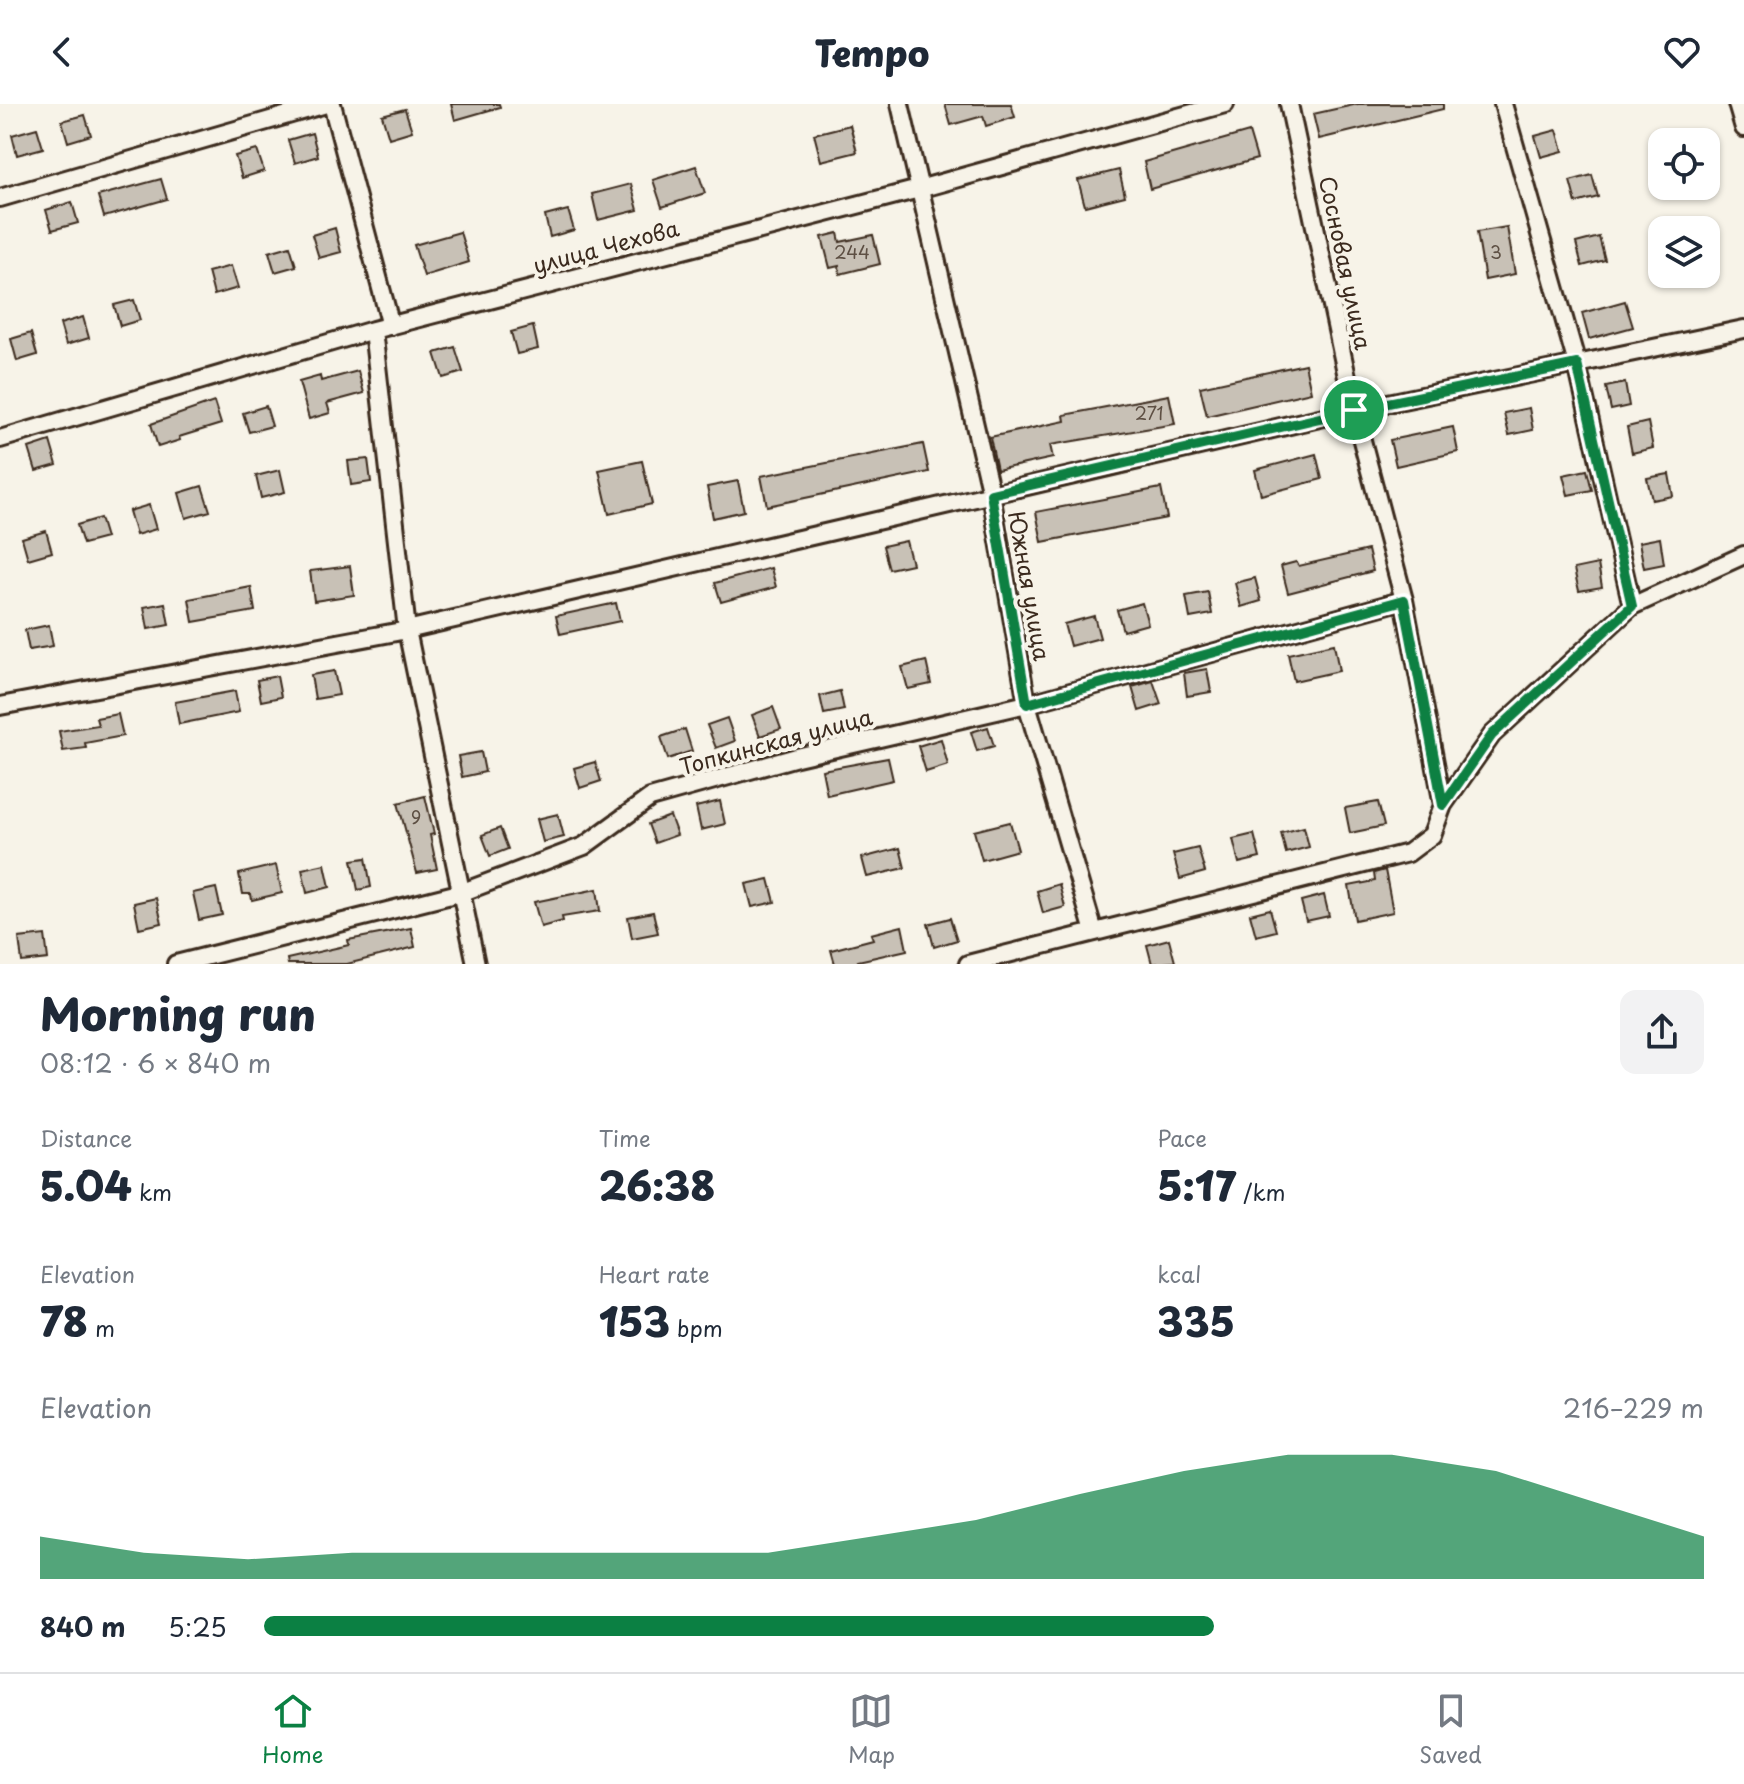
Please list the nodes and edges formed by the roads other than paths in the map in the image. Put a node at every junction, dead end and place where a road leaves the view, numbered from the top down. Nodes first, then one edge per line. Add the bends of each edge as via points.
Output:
1 (329, 104) edge
2 (900, 104) edge
3 (1225, 104) edge
4 (1289, 104) edge
5 (1503, 104) edge
6 (1737, 104) edge
7 (1744, 128) edge
8 (919, 189) junction
9 (0, 198) edge
10 (391, 326) junction
11 (1744, 329) edge
12 (373, 330) junction
13 (1577, 364) junction
14 (1354, 410) junction
15 (0, 439) edge
16 (991, 494) junction
17 (1744, 555) edge
18 (1404, 600) junction
19 (1632, 606) junction
20 (407, 630) junction
21 (1027, 704) junction
22 (0, 706) edge
23 (1443, 805) junction
24 (463, 892) junction
25 (1094, 932) junction
26 (1016, 958) edge
27 (176, 964) edge
28 (476, 964) edge
29 (968, 964) edge

1 - 9 street
1 - 10 street
2 - 8 street, Южная улица
3 - 8 street, улица Чехова
4 - 14 street, Сосновая улица
5 - 13 street
6 - 7 street
8 - 10 street, улица Чехова
8 - 16 street, Южная улица
10 - 12 street, улица Чехова
11 - 13 street
12 - 15 street, улица Чехова
12 - 20 street
13 - 14 street
13 - 19 street
14 - 16 street
14 - 18 street, Сосновая улица
16 - 20 street
16 - 21 street, Южная улица
17 - 19 street
18 - 21 street, Топкинская улица
18 - 23 street, Сосновая улица
19 - 23 street via 1492,735
20 - 22 street
20 - 24 street
21 - 24 street, Топкинская улица via 797,757 650,798 584,846
21 - 25 street, Южная улица
23 - 25 street via 1432,835 1408,853
24 - 27 street, Топкинская улица
24 - 28 street
25 - 26 street
26 - 29 street

